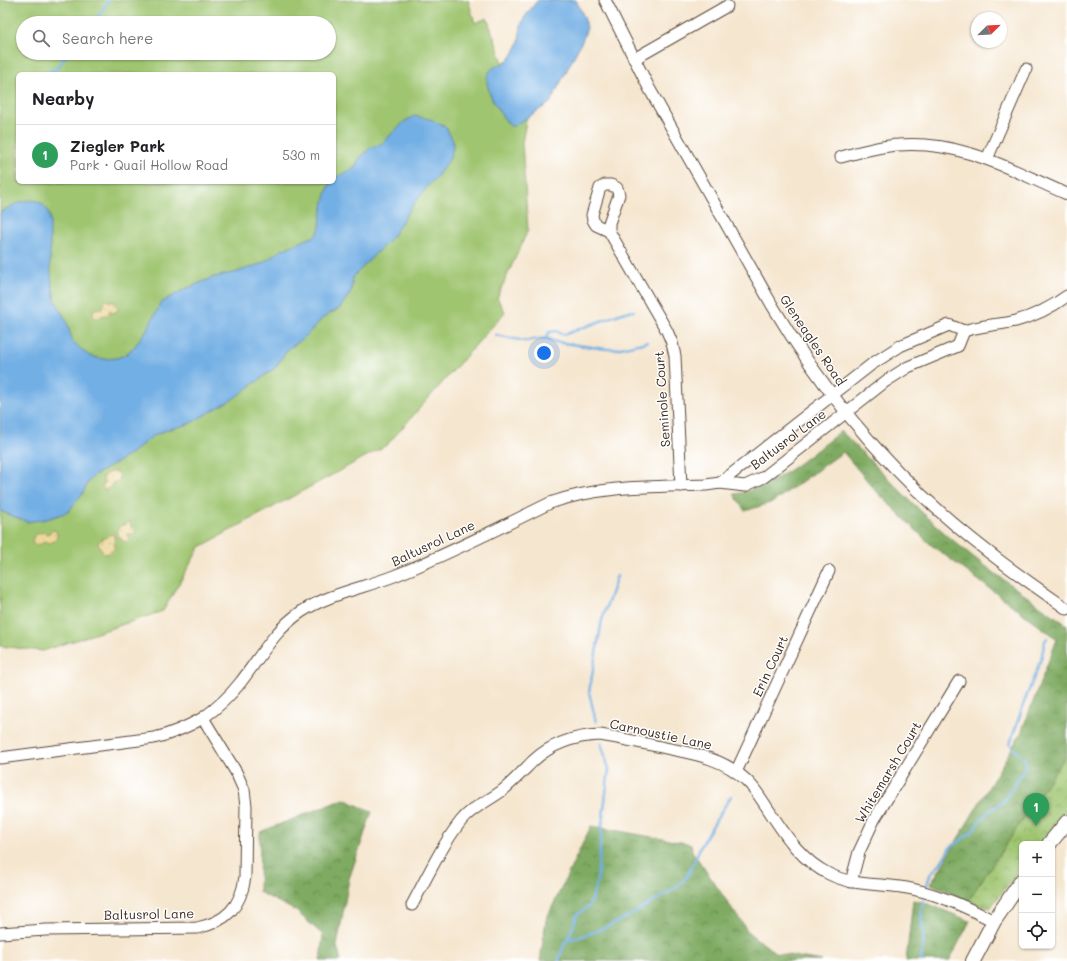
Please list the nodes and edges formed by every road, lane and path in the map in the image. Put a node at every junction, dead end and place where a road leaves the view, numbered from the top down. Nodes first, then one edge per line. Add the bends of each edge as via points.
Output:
1 (605, 0) edge
2 (727, 6) dead end
3 (634, 59) junction
4 (1026, 69) dead end
5 (841, 156) dead end
6 (987, 159) junction
7 (1067, 194) edge
8 (609, 231) dead end
9 (1067, 296) edge
10 (964, 331) junction
11 (833, 395) junction
12 (846, 412) junction
13 (720, 483) junction
14 (681, 486) junction
15 (829, 571) dead end
16 (1067, 609) edge
17 (959, 681) dead end
18 (203, 718) junction
19 (0, 758) edge
20 (736, 772) junction
21 (1067, 822) edge
22 (1051, 841) edge
23 (851, 882) junction
24 (1019, 884) edge
25 (412, 905) dead end
26 (994, 921) junction
27 (0, 933) edge
28 (973, 961) edge

1 - 3 street, Gleneagles Road
2 - 3 street
3 - 11 street, Gleneagles Road via 779,317
4 - 6 street
5 - 6 street via 883,146 922,144 961,150
6 - 7 street
8 - 14 street, Seminole Court via 672,343 675,356
9 - 10 street via 1039,313 1022,319
10 - 11 street, Baltusrol Lane via 949,325 900,346
10 - 12 street, Baltusrol Lane via 958,346 908,367
11 - 12 street, Gleneagles Road
11 - 13 street, Baltusrol Lane
12 - 13 street, Baltusrol Lane via 764,477 745,486
12 - 16 street, Gleneagles Road via 899,473 946,517 993,556
13 - 14 street, Baltusrol Lane
14 - 18 street, Baltusrol Lane via 602,490 565,498 416,567 310,606 285,624 240,684
15 - 20 street, Erin Court
17 - 23 street, Whitemarsh Court via 870,826 859,852
18 - 19 street, Baltusrol Lane via 177,731 154,738
18 - 27 street, Baltusrol Lane via 244,790 245,878 241,896 232,911 210,926 197,928
20 - 23 street, Carnoustie Lane via 757,792 798,852 830,875
20 - 25 street, Carnoustie Lane via 708,757 610,736 585,735 559,743 545,751 511,784 462,820 452,833
21 - 22 main road
23 - 26 street, Carnoustie Lane via 898,886 926,892 962,905
24 - 26 main road
26 - 28 main road

